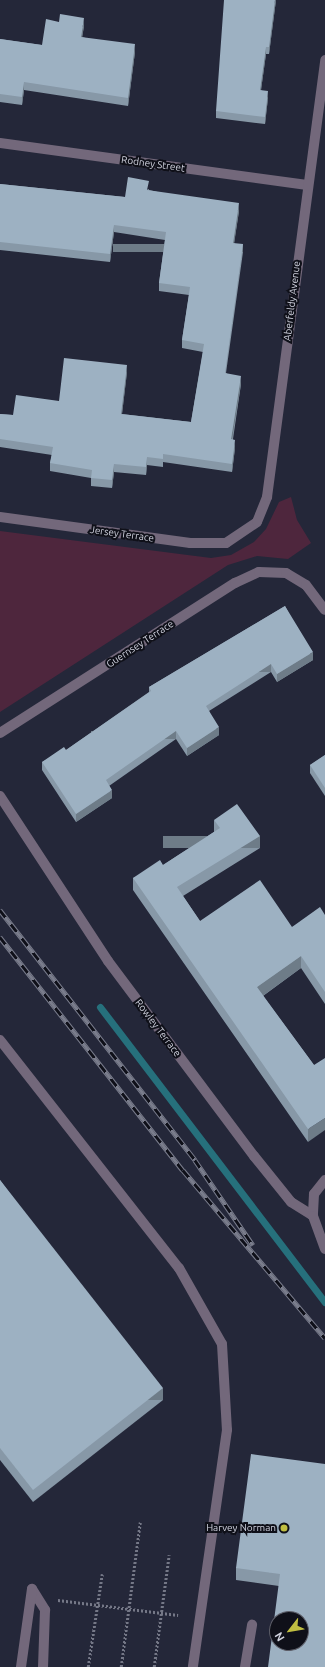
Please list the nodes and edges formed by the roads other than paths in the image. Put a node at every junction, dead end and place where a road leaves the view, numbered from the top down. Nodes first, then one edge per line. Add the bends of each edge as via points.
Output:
1 (325, 60) edge
2 (0, 143) edge
3 (307, 186) junction
4 (0, 517) edge
5 (243, 534) joint
6 (325, 610) edge
7 (0, 733) edge
8 (0, 796) edge
9 (0, 1040) edge
10 (325, 1180) edge
11 (313, 1216) junction
12 (325, 1249) edge
13 (252, 1625) dead end
14 (21, 1667) edge
15 (43, 1667) edge
16 (193, 1667) edge
17 (245, 1667) edge

1 - 3 street, Aberfeldy Avenue
2 - 3 street, Rodney Street
3 - 5 street, Aberfeldy Avenue via 267,497 257,522
4 - 5 street, Jersey Terrace via 190,543 226,543
6 - 7 street, Guernsey Terrace via 306,585 286,573 259,572 235,582
8 - 11 street, Rowley Terrace via 108,961 254,1156 291,1202
9 - 16 street via 179,1268 222,1344 227,1430
10 - 11 street via 314,1194
11 - 12 street
13 - 17 street
14 - 15 street via 32,1589 45,1610

